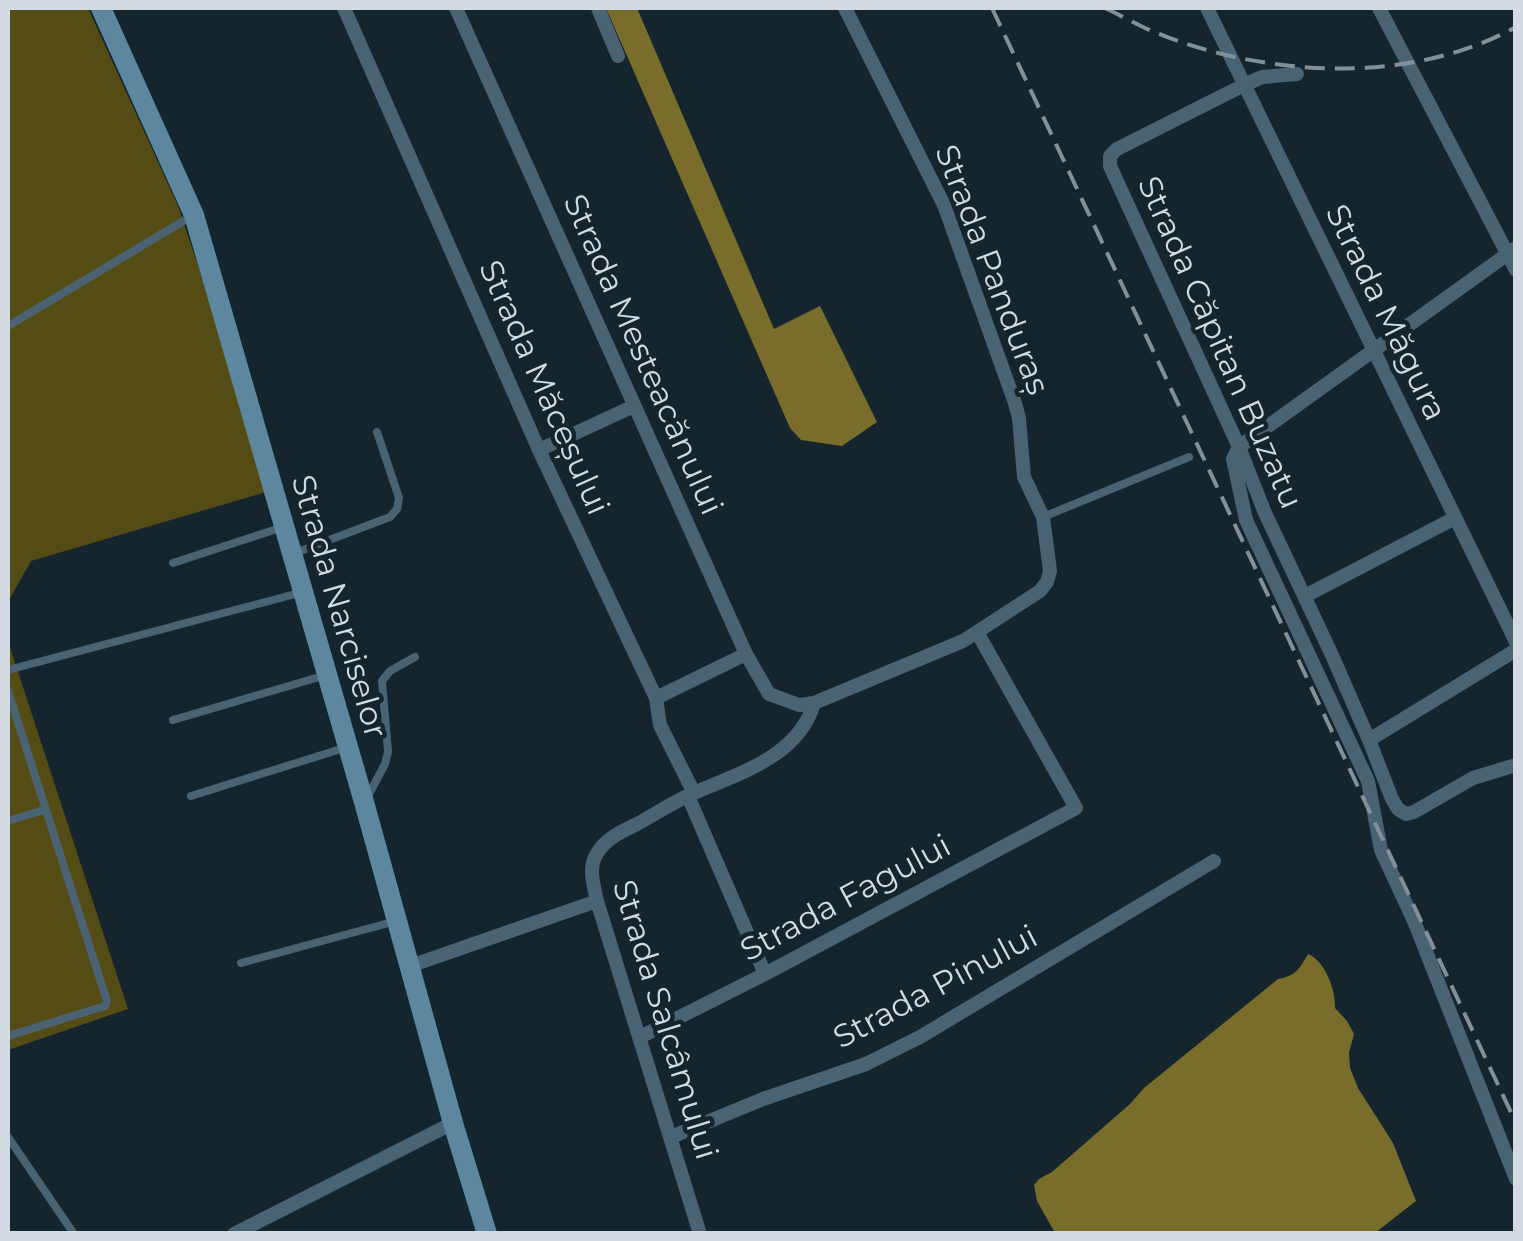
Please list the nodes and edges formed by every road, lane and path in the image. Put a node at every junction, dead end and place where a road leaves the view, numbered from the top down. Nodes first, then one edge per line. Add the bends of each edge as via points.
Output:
1 (102, 8) edge
2 (344, 8) edge
3 (456, 8) edge
4 (598, 8) edge
5 (846, 8) edge
6 (1207, 8) edge
7 (1379, 8) edge
8 (618, 56) dead end
9 (1298, 74) dead end
10 (1244, 85) junction
11 (194, 215) junction
12 (1512, 251) edge
13 (1516, 270) edge
14 (8, 326) edge
15 (1373, 351) junction
16 (634, 406) junction
17 (377, 432) dead end
18 (1239, 448) junction
19 (539, 450) junction
20 (1189, 457) dead end
21 (1042, 517) junction
22 (1454, 518) junction
23 (284, 527) junction
24 (291, 554) junction
25 (172, 563) dead end
26 (303, 592) junction
27 (1305, 596) junction
28 (978, 632) junction
29 (1516, 642) edge
30 (1516, 650) edge
31 (746, 654) junction
32 (414, 657) dead end
33 (8, 670) edge
34 (326, 675) junction
35 (8, 690) edge
36 (656, 698) junction
37 (806, 704) junction
38 (172, 720) dead end
39 (1370, 740) junction
40 (348, 747) junction
41 (1516, 765) edge
42 (691, 794) junction
43 (191, 796) dead end
44 (364, 802) junction
45 (44, 810) junction
46 (8, 821) edge
47 (1214, 861) dead end
48 (598, 900) junction
49 (396, 921) junction
50 (241, 963) dead end
51 (410, 966) junction
52 (766, 974) junction
53 (8, 1036) edge
54 (640, 1037) junction
55 (453, 1123) junction
56 (8, 1137) edge
57 (672, 1137) junction
58 (1516, 1179) edge
59 (74, 1234) edge
60 (234, 1234) edge
61 (488, 1234) edge
62 (700, 1234) edge

1 - 11 main road, Strada Narciselor
2 - 19 street, Strada Măceșului
3 - 16 street, Strada Mesteacănului
4 - 8 street
5 - 21 street, Strada Panduraș via 944,205 1015,403 1024,476
6 - 10 street, Strada Măgura
7 - 12 street
9 - 10 street, Strada Căpitan Buzatu
10 - 15 street, Strada Măgura
10 - 18 street, Strada Căpitan Buzatu via 1110,156
11 - 14 lane
11 - 23 main road, Strada Narciselor
12 - 13 street
12 - 15 street
15 - 18 street
15 - 22 street, Strada Măgura
16 - 19 street
16 - 31 street, Strada Mesteacănului
17 - 24 lane via 400,498 397,509
18 - 27 street, Strada Căpitan Buzatu
18 - 58 street via 1233,460 1246,520 1368,781 1381,850
19 - 36 street, Strada Măceșului
20 - 21 lane
21 - 28 street, Strada Panduraș via 1047,582
22 - 27 street
22 - 29 street, Strada Măgura
23 - 24 main road, Strada Narciselor
23 - 25 lane
24 - 26 main road, Strada Narciselor
26 - 33 lane
26 - 34 main road, Strada Narciselor
27 - 39 street, Strada Căpitan Buzatu
28 - 37 street, Strada Panduraș
28 - 52 street, Strada Fagului via 1076,808
30 - 39 street
31 - 36 street
31 - 37 street, Strada Mesteacănului via 769,694
32 - 44 lane via 382,681 388,752
34 - 38 lane
34 - 40 main road, Strada Narciselor
35 - 45 lane
36 - 42 street, Strada Măceșului via 660,725
37 - 42 street, Strada Salcâmului via 808,722 786,746
39 - 41 street, Strada Căpitan Buzatu via 1392,799 1406,814 1473,778
40 - 43 lane
40 - 44 main road, Strada Narciselor
42 - 48 street, Strada Salcâmului via 608,840 594,857 591,875
42 - 52 street, Strada Măceșului
44 - 49 main road, Strada Narciselor
45 - 46 lane
45 - 53 lane via 107,1001
47 - 57 street, Strada Pinului via 866,1064
48 - 51 street
48 - 54 street, Strada Salcâmului
49 - 50 lane
49 - 51 main road, Strada Narciselor
51 - 55 main road, Strada Narciselor
52 - 54 street, Strada Fagului
54 - 57 street, Strada Salcâmului
55 - 60 street
55 - 61 main road, Strada Narciselor
56 - 59 lane
57 - 62 street, Strada Salcâmului

